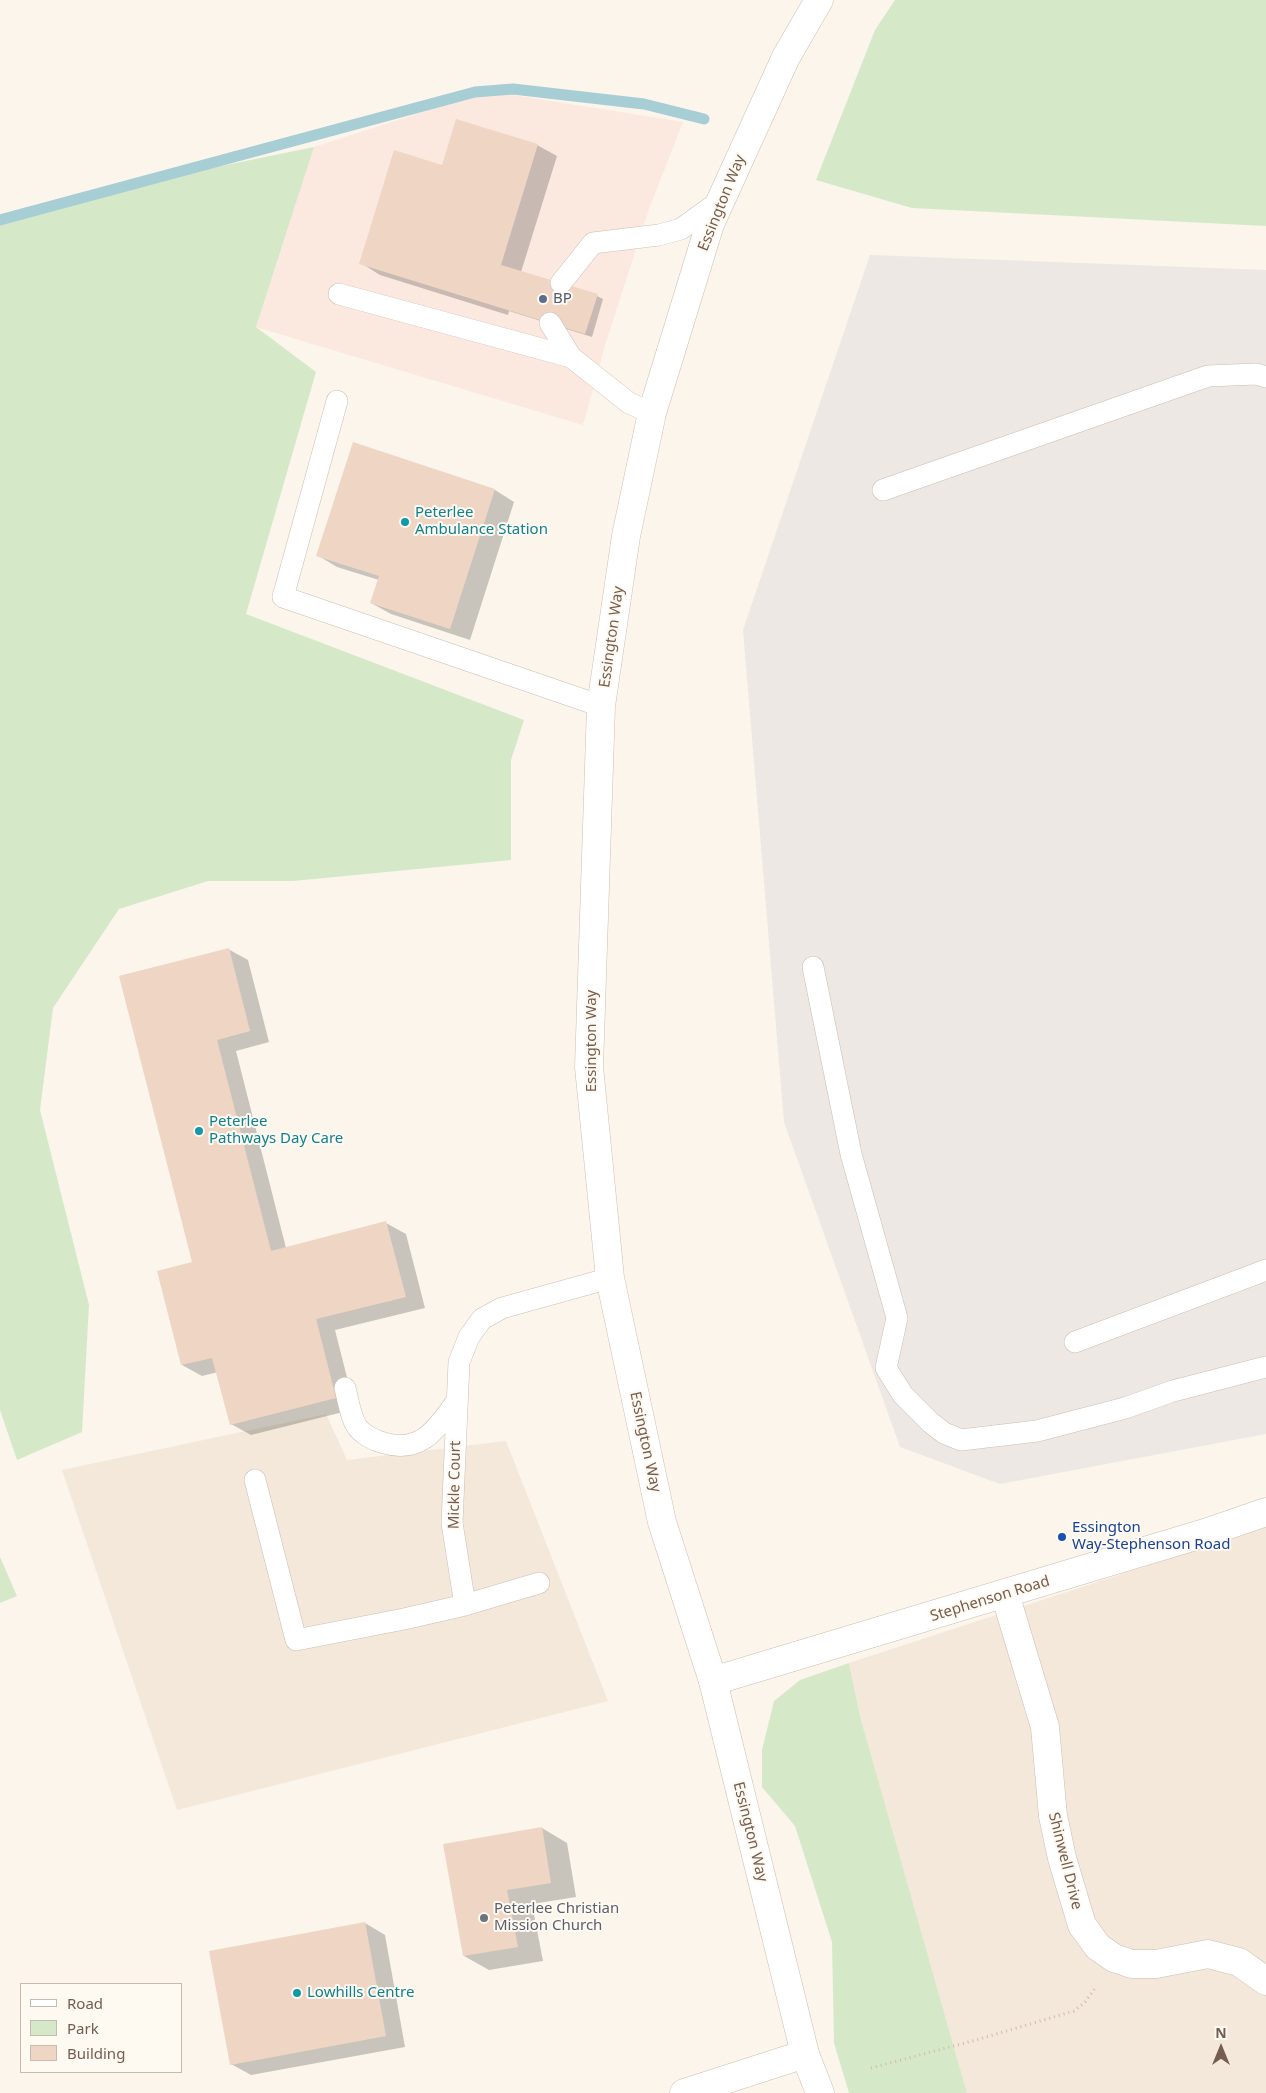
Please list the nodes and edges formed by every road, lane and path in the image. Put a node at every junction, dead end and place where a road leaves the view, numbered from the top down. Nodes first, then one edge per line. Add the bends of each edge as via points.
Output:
1 (819, 0) edge
2 (721, 200) junction
3 (561, 283) dead end
4 (339, 294) dead end
5 (550, 323) dead end
6 (571, 357) junction
7 (1266, 377) edge
8 (337, 402) dead end
9 (652, 413) junction
10 (883, 490) dead end
11 (601, 706) junction
12 (813, 966) dead end
13 (1266, 1270) edge
14 (610, 1278) junction
15 (1075, 1342) dead end
16 (1266, 1367) edge
17 (345, 1388) dead end
18 (457, 1401) junction
19 (255, 1480) dead end
20 (1266, 1512) edge
21 (540, 1583) dead end
22 (1005, 1594) junction
23 (465, 1605) junction
24 (713, 1681) junction
25 (1114, 1958) junction
26 (1266, 1981) edge
27 (805, 2054) junction
28 (871, 2068) dead end
29 (684, 2093) edge
30 (820, 2093) edge

1 - 2 street, Essington Way via 786,57
2 - 3 lane via 681,229 594,243
2 - 9 street, Essington Way via 710,224
4 - 6 lane
5 - 6 lane
6 - 9 lane via 629,404
7 - 10 lane via 1256,374 1208,376
8 - 11 lane via 283,597
9 - 11 street, Essington Way via 626,536
11 - 14 street, Essington Way via 589,1067
12 - 16 lane via 851,1154 897,1318 886,1368 903,1395 930,1422 961,1440 1037,1431
13 - 15 lane
14 - 18 lane, Mickle Court via 502,1308 482,1319 469,1337 459,1362
14 - 24 street, Essington Way via 662,1522
17 - 18 lane via 356,1425 374,1441 398,1447 416,1444 436,1430
18 - 23 lane, Mickle Court via 452,1523
19 - 23 lane via 296,1640
20 - 22 street, Stephenson Road via 1205,1534
21 - 23 lane
22 - 24 street, Stephenson Road
22 - 25 street, Shinwell Drive via 1045,1728 1052,1816 1082,1925 1098,1947
24 - 27 street, Essington Way
25 - 26 street, Shinwell Drive via 1132,1964 1156,1964 1208,1954 1239,1962
25 - 28 path via 1085,2002 1074,2011
27 - 29 street
27 - 30 street, Essington Way

